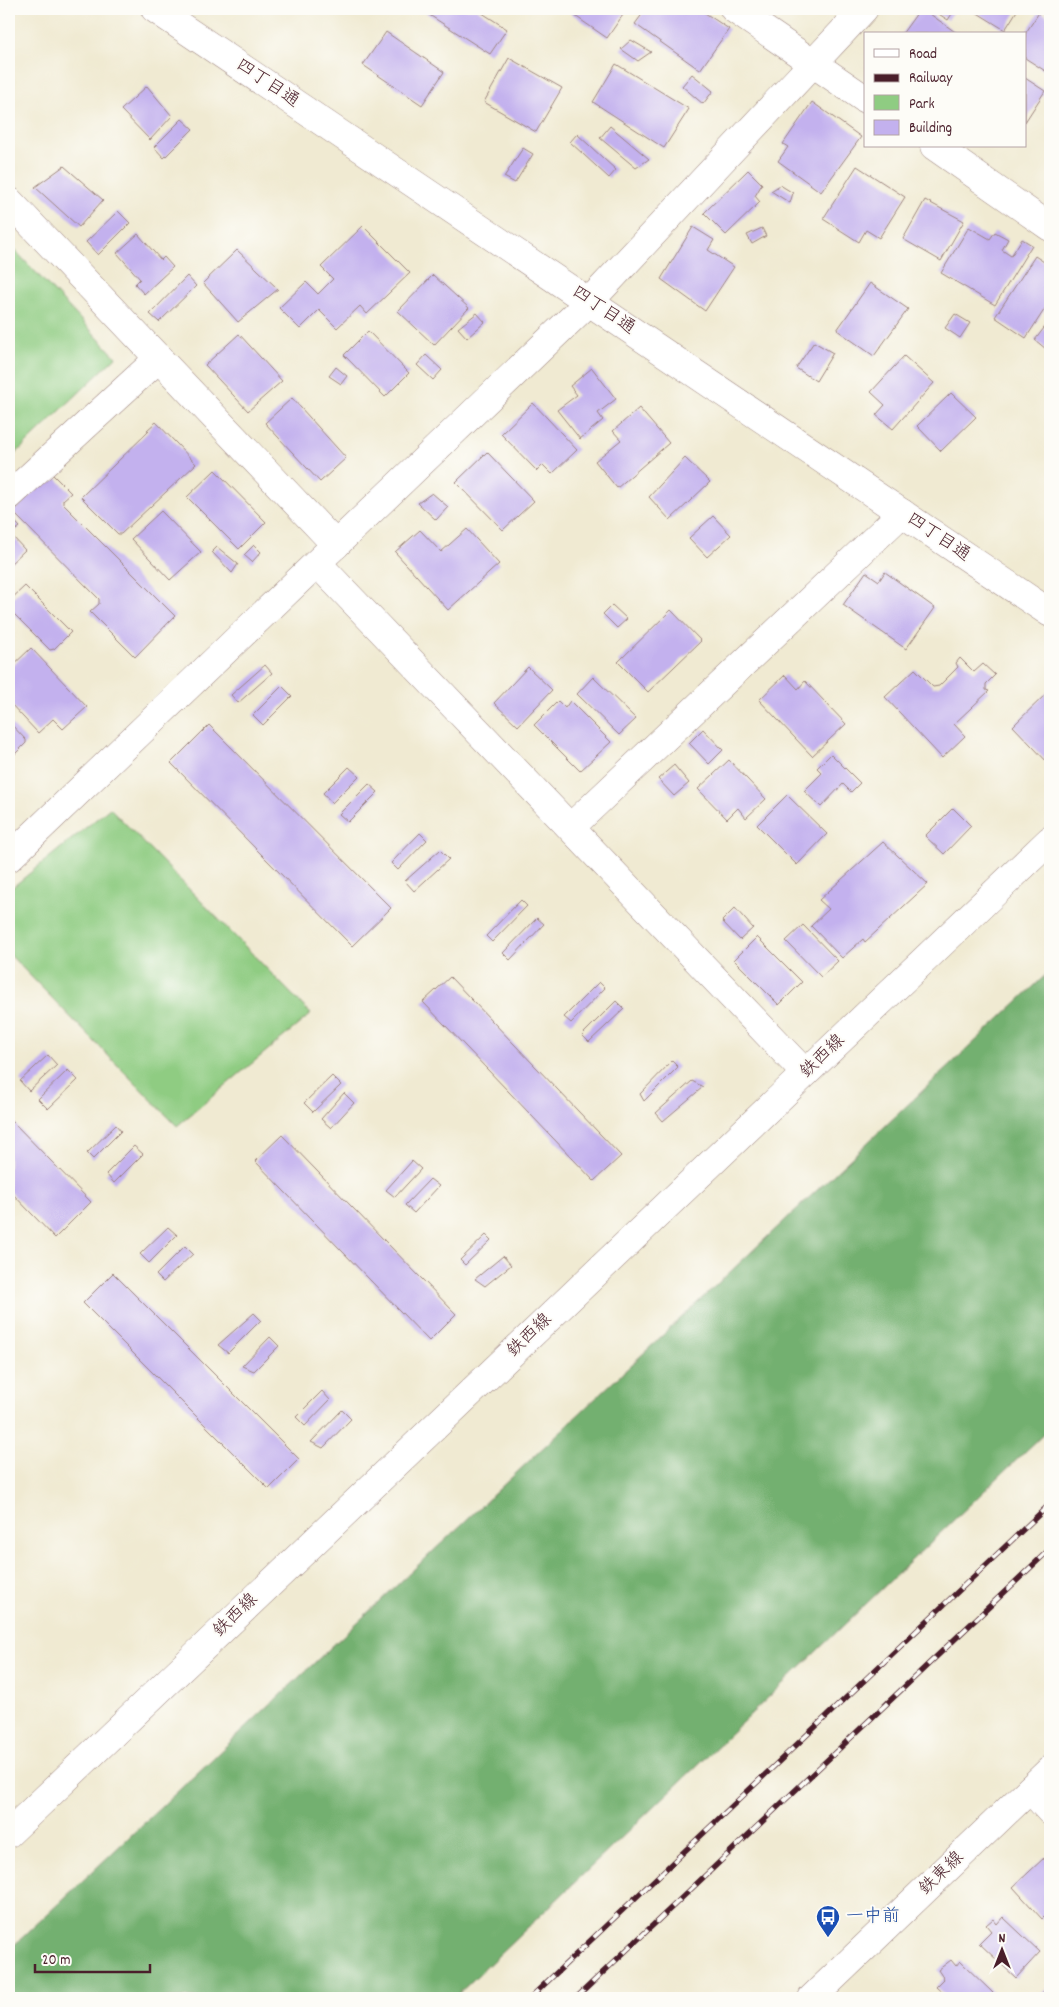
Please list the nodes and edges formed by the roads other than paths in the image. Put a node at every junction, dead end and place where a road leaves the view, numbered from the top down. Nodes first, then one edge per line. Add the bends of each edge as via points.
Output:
1 (155, 9) edge
2 (734, 9) edge
3 (864, 9) edge
4 (813, 63) junction
5 (864, 98) edge
6 (937, 148) edge
7 (9, 201) edge
8 (1050, 227) edge
9 (589, 302) junction
10 (159, 358) junction
11 (9, 496) edge
12 (902, 513) junction
13 (327, 554) junction
14 (1050, 613) edge
15 (570, 827) junction
16 (1050, 840) edge
17 (9, 858) edge
18 (806, 1073) junction
19 (1050, 1770) edge
20 (1030, 1789) junction
21 (1050, 1811) edge
22 (9, 1833) edge
23 (812, 1998) edge

1 - 9 street, 四丁目通
2 - 4 street
3 - 4 street
4 - 5 street
4 - 9 street
6 - 8 street
7 - 10 street
9 - 12 street, 四丁目通
9 - 13 street
10 - 11 street
10 - 13 street
12 - 14 street, 四丁目通
12 - 15 street
13 - 15 street
13 - 17 street
15 - 18 street
16 - 18 street, 鉄西線
18 - 22 street, 鉄西線
19 - 20 street, 鉄東線
20 - 21 street
20 - 23 street, 鉄東線

